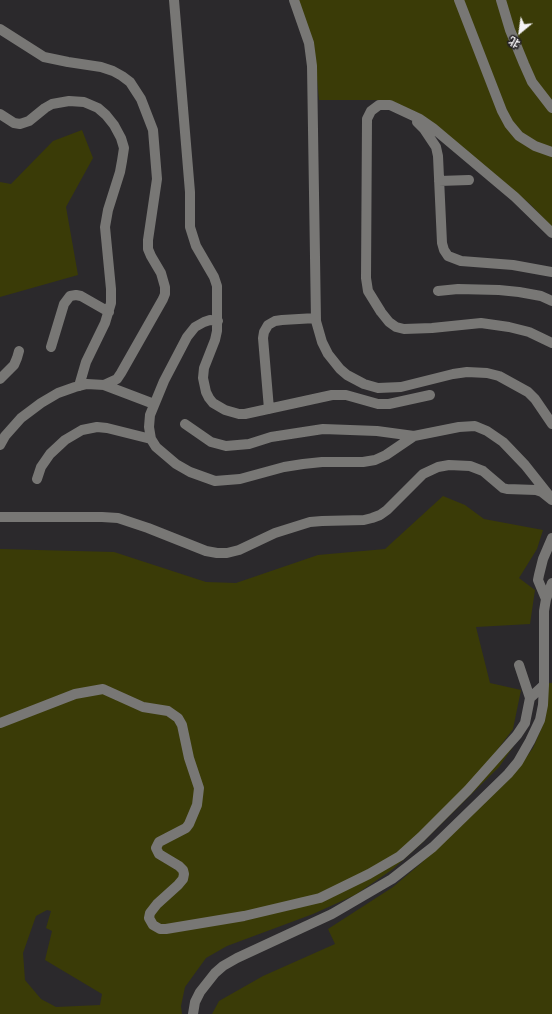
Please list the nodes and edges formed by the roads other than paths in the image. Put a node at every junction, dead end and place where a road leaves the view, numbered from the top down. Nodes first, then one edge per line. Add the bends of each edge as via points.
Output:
1 (174, 0) edge
2 (294, 0) edge
3 (459, 0) edge
4 (501, 0) edge
5 (0, 29) edge
6 (552, 108) edge
7 (0, 114) edge
8 (410, 114) junction
9 (552, 152) edge
10 (469, 180) dead end
11 (439, 181) junction
12 (552, 233) edge
13 (552, 272) edge
14 (438, 291) dead end
15 (552, 301) edge
16 (109, 312) junction
17 (316, 318) junction
18 (218, 321) junction
19 (552, 343) edge
20 (50, 347) dead end
21 (19, 351) dead end
22 (0, 379) edge
23 (104, 385) junction
24 (78, 386) junction
25 (430, 395) dead end
26 (537, 403) junction
27 (154, 404) junction
28 (269, 409) junction
29 (552, 414) edge
30 (185, 424) dead end
31 (552, 424) edge
32 (414, 436) junction
33 (151, 439) junction
34 (0, 445) edge
35 (37, 479) dead end
36 (552, 499) edge
37 (0, 517) edge
38 (552, 538) edge
39 (552, 583) edge
40 (546, 599) junction
41 (519, 665) dead end
42 (544, 685) junction
43 (530, 698) junction
44 (0, 723) edge
45 (193, 1014) edge

1 - 18 street via 190,192 190,226 196,246 217,286
2 - 17 street via 309,43 312,66
3 - 9 street via 509,124 519,136 535,146
4 - 6 street via 510,30 532,82
5 - 23 street via 44,57 101,67 122,76 130,82 141,99 153,130 157,179 148,249 161,274 165,294 117,379
7 - 16 street via 20,124 29,121 52,104 84,102 98,108 114,125 124,148 105,227 111,289
8 - 11 street via 436,147
8 - 12 street via 433,128 515,197
8 - 19 street via 384,104 373,108 367,119 366,278 368,291 373,300 389,322 404,329 481,323 529,332
10 - 11 street
11 - 13 street via 442,243 448,256 461,261 513,265
14 - 15 street via 499,290 541,296
16 - 20 street via 81,296 70,296 64,304
16 - 24 street
17 - 26 street via 322,342 333,361 347,375 364,384 378,388 395,388 453,374 487,373 520,387
17 - 28 street via 275,321 268,325 264,332
18 - 27 street via 204,322 195,327 187,337
18 - 28 street via 215,340 204,368 203,384 206,392 213,403 232,413 245,414
21 - 22 street via 14,365
23 - 24 street
23 - 27 street
24 - 34 street via 41,403 15,424
25 - 28 street via 389,404 378,404 346,395 332,395
26 - 29 street
26 - 31 street
27 - 33 street via 150,415
30 - 32 street via 211,442 226,446 323,430 377,431
32 - 33 street via 375,460 303,464 227,481 205,478 176,464 156,447
32 - 36 street via 466,426 475,426 487,431 513,452
33 - 35 street via 107,428 82,430 65,440 50,454
36 - 37 street via 536,490 503,488 483,471 470,466 438,466 423,474 387,510 372,518 310,522 227,553 206,551 118,518
38 - 40 street via 538,575
39 - 40 street
40 - 42 street
41 - 43 street
42 - 43 street
42 - 45 street via 540,720 518,762 433,847 392,879 357,901 223,966 200,992
43 - 44 street via 525,723 517,735 468,790 400,856 320,898 244,916 166,929 153,926 149,918 150,913 178,885 184,874 179,866 159,854 156,848 159,842 189,824 197,805 199,788 178,718 168,711 143,707 103,689 75,694

